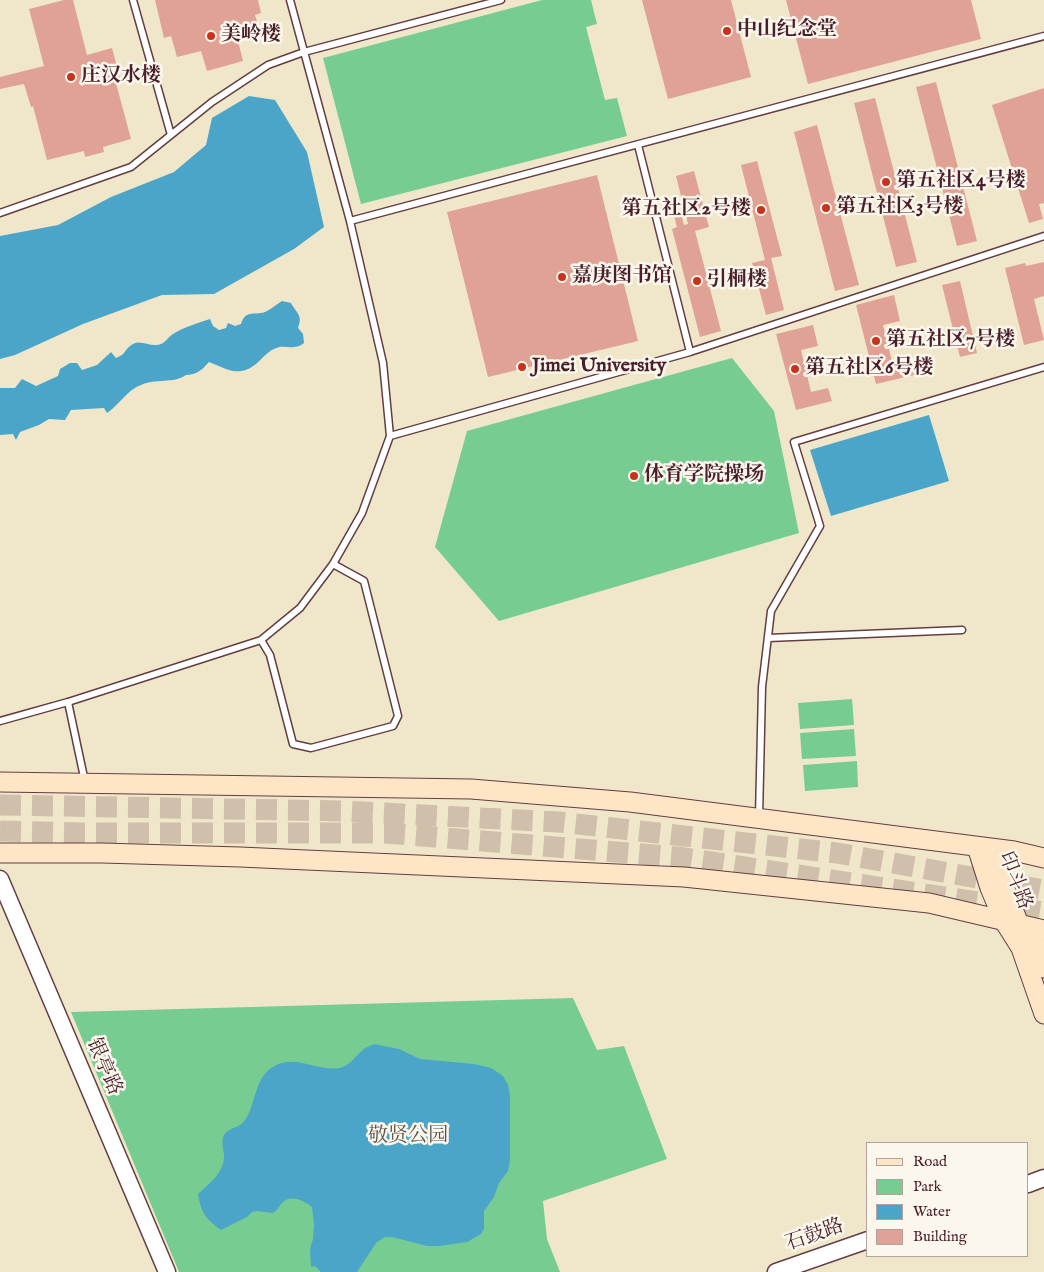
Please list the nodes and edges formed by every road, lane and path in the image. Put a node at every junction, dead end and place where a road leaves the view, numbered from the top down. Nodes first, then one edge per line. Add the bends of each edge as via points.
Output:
1 (133, 0) edge
2 (290, 0) edge
3 (501, 0) edge
4 (1044, 36) edge
5 (304, 52) junction
6 (171, 135) junction
7 (638, 145) junction
8 (0, 213) edge
9 (350, 221) junction
10 (1044, 236) edge
11 (690, 352) junction
12 (1044, 367) edge
13 (390, 436) junction
14 (333, 564) junction
15 (962, 630) dead end
16 (768, 638) junction
17 (261, 640) junction
18 (68, 702) junction
19 (0, 721) edge
20 (0, 782) edge
21 (85, 782) junction
22 (759, 818) junction
23 (977, 847) junction
24 (996, 850) junction
25 (0, 853) edge
26 (1044, 858) edge
27 (0, 879) edge
28 (1011, 922) junction
29 (1044, 930) edge
30 (1044, 968) edge
31 (1044, 1014) edge
32 (1044, 1178) edge
33 (1029, 1184) edge
34 (866, 1241) edge
35 (168, 1272) edge
36 (776, 1272) edge

1 - 6 lane
2 - 5 lane
3 - 5 lane
4 - 7 lane
5 - 6 lane via 268,65 212,102
5 - 9 lane
6 - 8 lane via 131,167
7 - 9 lane
7 - 11 lane
9 - 13 lane via 384,363
10 - 11 lane
11 - 13 lane
12 - 16 lane via 794,442 820,526 771,611
13 - 14 lane via 362,513
14 - 17 lane via 300,608
14 - 17 lane via 364,581 398,716 393,726 311,748 293,744 270,655
15 - 16 lane
16 - 22 lane via 762,687
17 - 18 lane
18 - 19 lane
18 - 21 lane
20 - 21 main road
21 - 22 main road via 471,789 630,802
22 - 23 main road
23 - 24 main road
23 - 28 main road, 印斗路 via 990,888
24 - 26 main road
24 - 28 main road, 印斗路
25 - 28 main road via 230,856 684,877 929,904
27 - 35 street, 银亭路
28 - 29 main road
28 - 30 main road, 印斗路 via 1034,943
28 - 31 main road, 印斗路
32 - 33 street
34 - 36 street, 石鼓路

